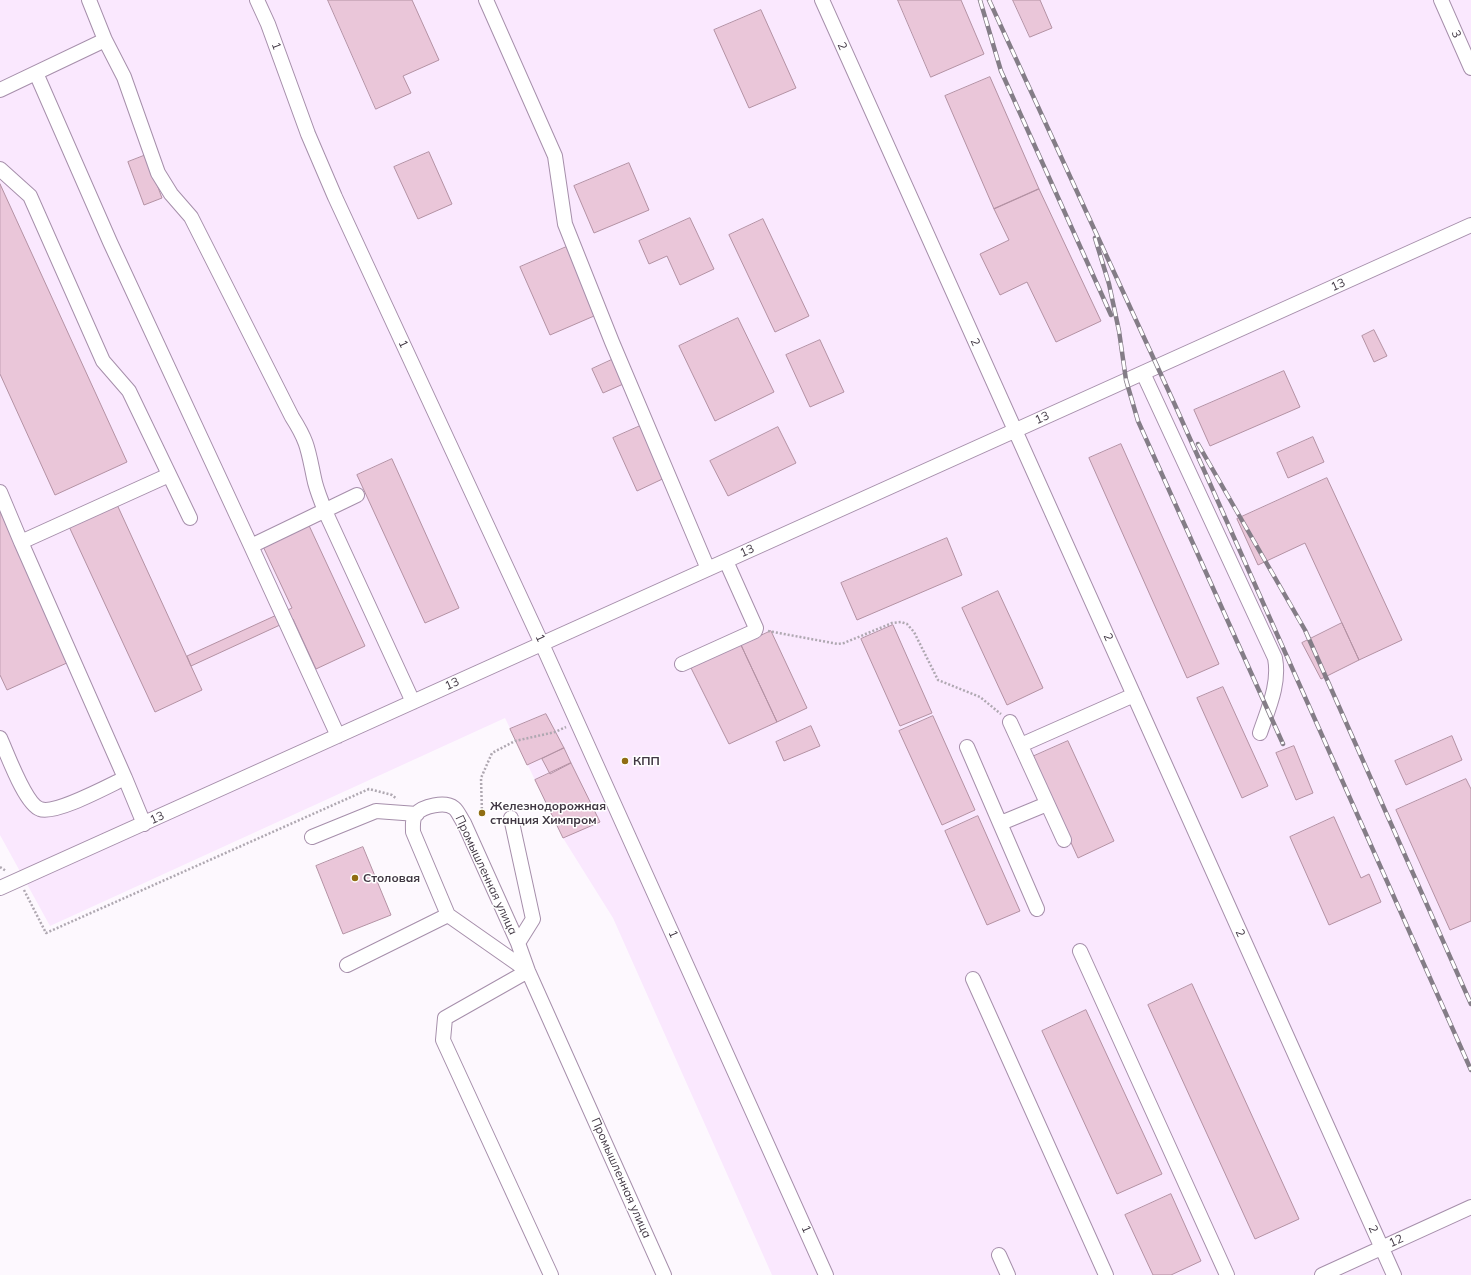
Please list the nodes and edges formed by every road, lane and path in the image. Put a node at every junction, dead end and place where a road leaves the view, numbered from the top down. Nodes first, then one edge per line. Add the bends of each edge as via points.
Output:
1 (89, 0) edge
2 (257, 0) edge
3 (486, 0) edge
4 (822, 0) edge
5 (1441, 0) edge
6 (104, 40) junction
7 (1471, 68) edge
8 (36, 73) junction
9 (0, 90) edge
10 (0, 169) edge
11 (1471, 225) edge
12 (1143, 372) junction
13 (1015, 430) junction
14 (169, 475) junction
15 (0, 492) edge
16 (357, 495) dead end
17 (325, 511) junction
18 (190, 518) dead end
19 (21, 542) junction
20 (251, 546) junction
21 (726, 561) junction
22 (708, 569) junction
23 (756, 628) junction
24 (542, 644) junction
25 (682, 664) dead end
26 (1134, 695) junction
27 (413, 702) junction
28 (1010, 722) joint
29 (555, 732) dead end
30 (1260, 733) dead end
31 (338, 736) junction
32 (0, 738) edge
33 (1021, 745) junction
34 (967, 747) dead end
35 (125, 778) junction
36 (398, 800) dead end
37 (1047, 804) junction
38 (482, 813) dead end
39 (417, 814) junction
40 (511, 818) dead end
41 (144, 824) junction
42 (1001, 824) junction
43 (312, 837) dead end
44 (1064, 840) dead end
45 (0, 867) edge
46 (21, 879) junction
47 (0, 888) edge
48 (1037, 909) dead end
49 (448, 915) junction
50 (518, 943) junction
51 (1080, 950) dead end
52 (347, 965) dead end
53 (528, 971) junction
54 (972, 979) dead end
55 (1471, 1207) edge
56 (1381, 1248) junction
57 (999, 1255) dead end
58 (551, 1275) edge
59 (664, 1275) edge
60 (826, 1275) edge
61 (1008, 1275) edge
62 (1106, 1275) edge
63 (1227, 1275) edge
64 (1322, 1275) edge
65 (1394, 1275) edge

1 - 6 street
2 - 24 street, 1 via 335,197
3 - 22 street via 555,156 565,224
4 - 13 street, 2
5 - 7 street, 3
6 - 8 street
6 - 17 street via 124,77 158,173 171,194 191,217 303,434
8 - 9 street
8 - 20 street via 113,249
10 - 14 street via 30,196 103,361 129,391
11 - 12 street, 13
12 - 13 street, 13
12 - 30 street via 1275,658 1276,682
13 - 21 street, 13
13 - 26 street, 2
14 - 18 street
14 - 19 street
15 - 19 street
16 - 17 street
17 - 20 street
17 - 27 street
19 - 35 street
20 - 31 street
21 - 22 street, 13
21 - 23 street
22 - 24 street, 13
23 - 25 street via 755,631
23 - 28 path via 844,644 892,623 907,624 914,632 938,680 980,697
24 - 27 street, 13
24 - 60 street, 1
26 - 33 street
26 - 56 street, 2
27 - 31 street, 13
28 - 33 street
29 - 38 path via 515,741 492,753 481,778
31 - 41 street, 13
32 - 35 street via 29,800 40,809 55,810
33 - 37 street
34 - 42 street
35 - 41 street
36 - 46 path via 392,795 369,789 46,933
37 - 42 street
37 - 44 street
39 - 43 street via 376,811
39 - 49 street via 413,821 413,832
39 - 50 street, Промышленная улица via 433,805 446,804 454,808 464,823
40 - 50 street via 533,919
41 - 46 street, 13
42 - 48 street
45 - 46 path
46 - 47 street, 13
49 - 52 street
49 - 53 street, Промышленная улица
50 - 53 street, Промышленная улица
51 - 63 street
53 - 58 street via 445,1018 443,1040
53 - 59 street, Промышленная улица
54 - 62 street
55 - 56 street, 12
56 - 64 street, 12
56 - 65 street, 2
57 - 61 street

